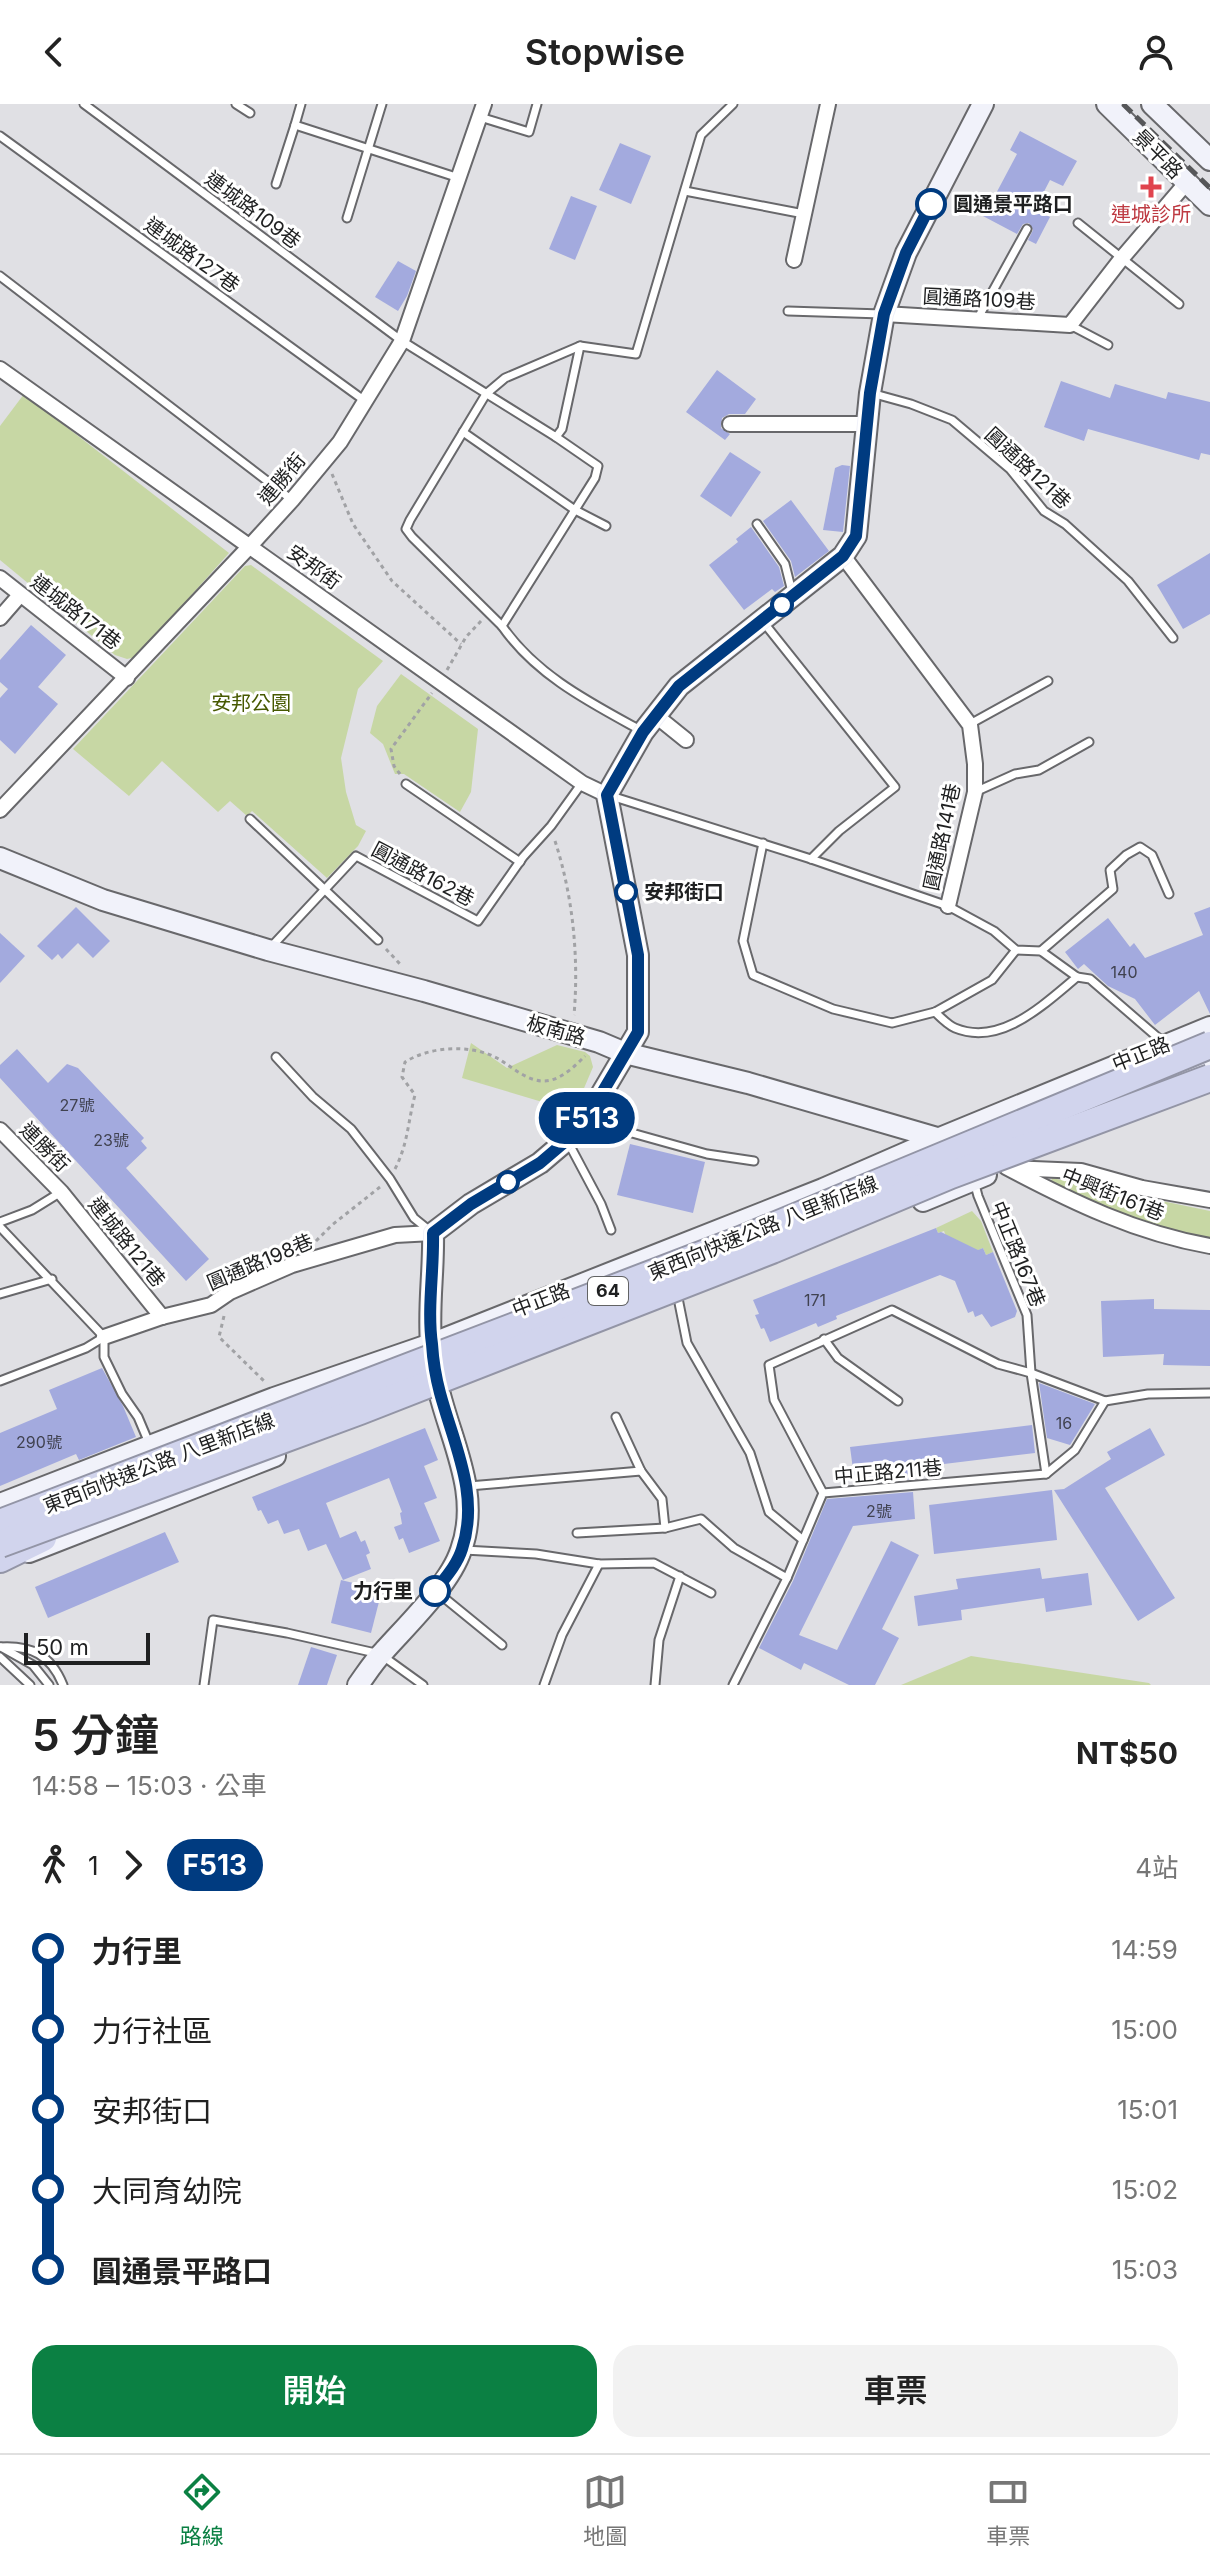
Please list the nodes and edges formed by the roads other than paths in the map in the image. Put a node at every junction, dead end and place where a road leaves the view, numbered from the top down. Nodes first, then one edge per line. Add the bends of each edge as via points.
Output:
1 (84, 104) edge
2 (236, 104) edge
3 (301, 104) edge
4 (382, 104) edge
5 (537, 104) edge
6 (733, 104) edge
7 (828, 104) edge
8 (983, 104) edge
9 (1107, 104) edge
10 (1158, 106) edge
11 (482, 110) edge
12 (250, 113) dead end
13 (295, 125) junction
14 (0, 136) edge
15 (369, 148) junction
16 (1210, 160) edge
17 (459, 178) junction
18 (1187, 182) junction
19 (276, 184) dead end
20 (685, 191) junction
21 (1210, 205) edge
22 (804, 214) junction
23 (347, 218) dead end
24 (1078, 223) dead end
25 (1027, 229) dead end
26 (1122, 258) junction
27 (794, 260) dead end
28 (0, 276) edge
29 (1179, 304) dead end
30 (788, 311) dead end
31 (884, 314) junction
32 (977, 320) junction
33 (1070, 325) junction
34 (402, 341) junction
35 (1108, 345) dead end
36 (580, 346) junction
37 (0, 369) edge
38 (870, 393) junction
39 (486, 394) junction
40 (365, 401) junction
41 (730, 424) dead end
42 (867, 424) junction
43 (463, 432) junction
44 (556, 437) junction
45 (292, 500) junction
46 (575, 510) junction
47 (757, 524) dead end
48 (606, 526) dead end
49 (250, 546) junction
50 (843, 556) junction
51 (0, 578) edge
52 (20, 595) junction
53 (793, 597) junction
54 (0, 618) edge
55 (762, 621) junction
56 (502, 626) junction
57 (1173, 638) dead end
58 (127, 678) junction
59 (1048, 681) dead end
60 (649, 724) junction
61 (970, 725) junction
62 (686, 740) dead end
63 (1089, 742) dead end
64 (582, 783) junction
65 (406, 784) road end
66 (975, 792) junction
67 (607, 795) junction
68 (0, 810) edge
69 (250, 819) dead end
70 (763, 843) junction
71 (0, 858) edge
72 (811, 859) junction
73 (520, 862) junction
74 (327, 890) junction
75 (1169, 894) dead end
76 (948, 906) junction
77 (378, 940) dead end
78 (268, 950) junction
79 (1016, 950) junction
80 (1041, 951) junction
81 (1077, 977) junction
82 (935, 1012) junction
83 (1210, 1027) edge
84 (1165, 1044) junction
85 (1210, 1045) edge
86 (625, 1053) junction
87 (276, 1057) dead end
88 (1210, 1063) edge
89 (1210, 1078) edge
90 (1210, 1090) edge
91 (586, 1120) junction
92 (0, 1130) edge
93 (940, 1138) junction
94 (567, 1140) junction
95 (974, 1154) junction
96 (754, 1161) dead end
97 (1006, 1167) junction
98 (974, 1180) junction
99 (61, 1192) junction
100 (1210, 1200) edge
101 (0, 1225) edge
102 (611, 1230) dead end
103 (433, 1233) junction
104 (1210, 1246) edge
105 (52, 1279) junction
106 (0, 1294) edge
107 (678, 1298) junction
108 (162, 1317) junction
109 (104, 1337) junction
110 (824, 1339) junction
111 (431, 1344) junction
112 (436, 1369) junction
113 (1031, 1373) junction
114 (0, 1381) edge
115 (439, 1391) junction
116 (1210, 1393) edge
117 (898, 1401) dead end
118 (1105, 1401) junction
119 (616, 1417) dead end
120 (149, 1445) junction
121 (641, 1471) junction
122 (1046, 1474) junction
123 (467, 1486) junction
124 (823, 1493) junction
125 (0, 1504) edge
126 (111, 1504) junction
127 (0, 1523) edge
128 (665, 1528) junction
129 (0, 1533) edge
130 (577, 1533) dead end
131 (803, 1540) junction
132 (0, 1544) edge
133 (462, 1550) junction
134 (0, 1562) edge
135 (599, 1564) junction
136 (680, 1576) junction
137 (787, 1578) junction
138 (435, 1591) junction
139 (711, 1593) dead end
140 (502, 1645) dead end
141 (0, 1647) edge
142 (380, 1654) junction
143 (0, 1657) edge
144 (30, 1685) edge
145 (49, 1685) edge
146 (63, 1685) edge
147 (204, 1685) edge
148 (358, 1685) edge
149 (423, 1685) edge
150 (544, 1685) edge
151 (655, 1685) edge
152 (733, 1685) edge

1 - 34 lane, 連城路109巷
2 - 12 lane
3 - 13 lane
4 - 15 lane
5 - 11 lane via 529,132
6 - 20 lane via 701,135
7 - 22 street
8 - 31 main road via 906,253
9 - 18 main road, 景平路
10 - 16 main road, 景平路
11 - 17 street, 連勝街
13 - 15 lane
13 - 19 lane
14 - 40 lane, 連城路127巷
15 - 17 lane
15 - 23 lane
17 - 34 street, 連勝街
18 - 21 main road, 景平路
18 - 26 street
20 - 22 lane
20 - 36 lane via 636,354
22 - 27 street
24 - 26 lane
25 - 32 lane
26 - 29 lane
26 - 33 street
28 - 45 lane
30 - 31 lane
31 - 32 street, 圓通路109巷
31 - 38 main road
32 - 33 street, 圓通路109巷
33 - 35 lane
34 - 39 lane, 連城路109巷
34 - 40 street, 連勝街
36 - 39 lane via 505,378
36 - 44 lane
37 - 49 street, 安邦街
38 - 42 main road
38 - 57 lane, 圓通路121巷 via 952,420 1010,469 1044,511 1128,581
39 - 43 lane
39 - 44 lane, 連城路109巷
40 - 45 street, 連勝街 via 340,442
41 - 42 street
42 - 50 main road via 856,536
43 - 46 lane
43 - 56 lane via 406,529
44 - 46 lane, 連城路109巷 via 598,466
45 - 49 street, 連勝街
46 - 48 lane
46 - 56 lane
47 - 53 lane via 785,564
49 - 58 street, 連勝街
49 - 64 street, 安邦街
50 - 53 main road
50 - 61 street, 圓通路141巷
51 - 52 street, 連城路171巷
52 - 54 street
52 - 58 street, 連城路171巷
53 - 55 main road
55 - 60 main road via 679,686
55 - 72 lane via 895,787
56 - 60 lane via 518,649 575,695
58 - 68 street, 連勝街
59 - 61 lane
60 - 62 street
60 - 67 main road
61 - 66 street, 圓通路141巷
63 - 66 lane via 1039,770 1015,774
64 - 67 street, 安邦街
64 - 73 lane, 圓通路162巷
65 - 73 lane
66 - 76 street, 圓通路141巷
67 - 70 lane
67 - 86 main road via 638,955 638,1032
69 - 74 lane
70 - 72 lane
70 - 82 lane via 743,941 753,975 833,1009 892,1023
71 - 78 main road, 板南路 via 103,900
72 - 76 lane
73 - 74 lane, 圓通路162巷 via 478,921 356,856
74 - 77 lane
74 - 78 lane, 圓通路162巷
75 - 80 lane via 1152,855 1140,847 1110,870 1113,889
76 - 79 lane, 圓通路141巷 via 994,931
78 - 86 main road, 板南路
79 - 80 lane
79 - 82 lane via 992,980
80 - 81 lane
81 - 82 lane via 1028,1016 983,1035 952,1028
81 - 84 lane via 1090,979
83 - 84 main road, 中正路
84 - 93 main road, 中正路
85 - 127 highway, 東西向快速公路 八里新店線 / 64, bridge via 740,1240
86 - 91 main road
86 - 93 main road, 板南路
87 - 103 lane via 351,1129 414,1218
88 - 95 main road, 中正路
89 - 126 highway, 東西向快速公路 八里新店線 / 64, bridge
90 - 97 main road
91 - 94 main road
91 - 96 lane via 707,1154
92 - 99 street, 連勝街
93 - 95 main road, 板南路
93 - 111 main road, 中正路
94 - 102 lane
94 - 103 main road
95 - 97 main road, 板南路
95 - 98 lane, 中正路167巷
95 - 112 main road, 中正路
97 - 98 main road
97 - 100 street, 板南路 via 1081,1171
97 - 104 street, 中興街161巷 via 1122,1224
98 - 107 main road
98 - 113 lane, 中正路167巷 via 1027,1315
99 - 101 lane
99 - 108 street, 連城路121巷
101 - 105 lane
103 - 108 street, 圓通路198巷 via 395,1235 292,1265 211,1305
103 - 111 main road
105 - 106 lane
105 - 109 lane
107 - 115 main road
107 - 131 lane via 687,1343 750,1453 769,1512
108 - 109 street, 圓通路198巷
109 - 114 lane
109 - 120 lane via 104,1357
110 - 113 lane via 892,1310 998,1364
110 - 117 lane via 838,1358
110 - 124 lane via 769,1365 774,1400
111 - 112 main road
111 - 120 main road, 中正路
112 - 115 main road
112 - 129 main road, 中正路 via 369,1399
113 - 118 lane
113 - 122 lane, 中正路167巷
115 - 123 main road
115 - 134 main road
116 - 118 lane
118 - 122 lane via 1075,1450
119 - 121 lane
120 - 125 main road, 中正路
121 - 123 lane
121 - 128 lane via 662,1499
122 - 124 lane, 中正路211巷
123 - 133 main road
124 - 131 lane, 中正路211巷
126 - 132 highway, 東西向快速公路 八里新店線 / 64, bridge
126 - 134 highway, bridge
128 - 130 lane
128 - 137 lane via 701,1519 734,1548
131 - 137 lane, 中正路211巷
133 - 135 lane
133 - 138 main road
135 - 136 lane via 654,1563
135 - 150 lane via 562,1635
136 - 139 lane
136 - 151 lane via 659,1640
137 - 152 lane, 中正路211巷
138 - 140 lane
138 - 142 main road
141 - 145 lane via 33,1665
141 - 146 lane via 37,1651
142 - 147 lane via 213,1620
142 - 148 main road
142 - 149 lane
143 - 144 lane

